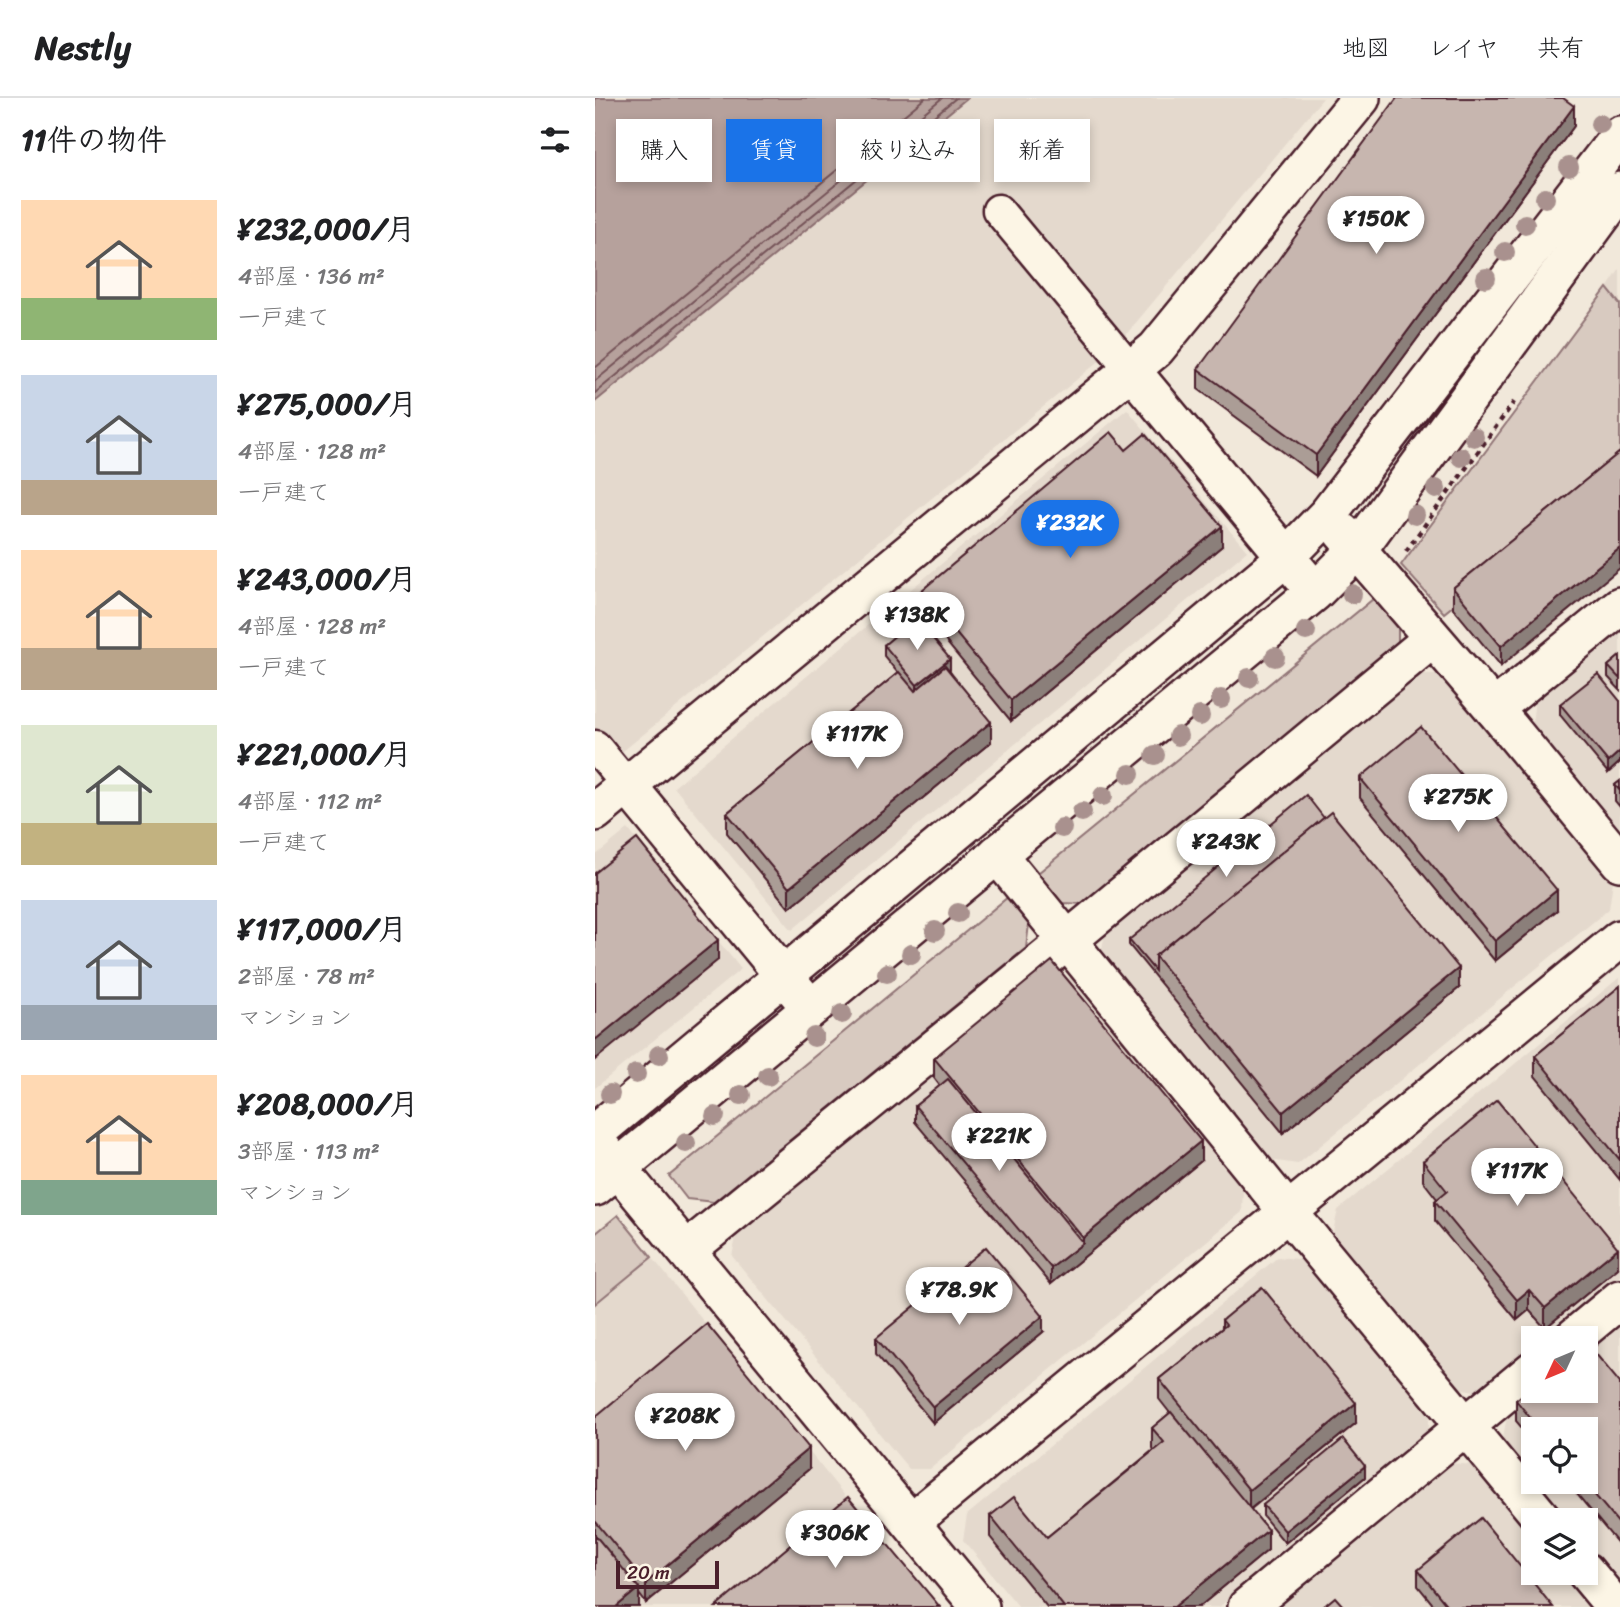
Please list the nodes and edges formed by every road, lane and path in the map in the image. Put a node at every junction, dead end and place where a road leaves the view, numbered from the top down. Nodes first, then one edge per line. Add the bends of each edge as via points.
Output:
1 (1361, 98) edge
2 (1620, 135) edge
3 (1620, 191) edge
4 (998, 210) dead end
5 (1131, 370) junction
6 (1514, 402) dead end
7 (1327, 515) junction
8 (1358, 549) junction
9 (1286, 557) junction
10 (1384, 581) junction
11 (1315, 592) junction
12 (1620, 606) edge
13 (1432, 639) junction
14 (1495, 709) junction
15 (595, 746) edge
16 (627, 785) junction
17 (595, 812) edge
18 (997, 854) junction
19 (1620, 862) edge
20 (1620, 939) edge
21 (1067, 941) junction
22 (786, 975) junction
23 (811, 1009) junction
24 (595, 1133) edge
25 (595, 1140) edge
26 (606, 1178) edge
27 (1288, 1212) junction
28 (687, 1250) junction
29 (1620, 1299) edge
30 (1588, 1326) edge
31 (1521, 1380) edge
32 (1466, 1426) junction
33 (1533, 1508) edge
34 (911, 1522) junction
35 (1597, 1585) edge
36 (980, 1607) edge
37 (1247, 1607) edge
38 (1615, 1607) edge

1 - 5 street via 1156,349
2 - 7 street
3 - 8 street
4 - 5 street
5 - 9 street
5 - 16 street
6 - 10 path
7 - 8 street
7 - 9 street
8 - 10 street
8 - 11 street
9 - 11 street
9 - 22 street
10 - 13 street
11 - 18 street
12 - 14 street
13 - 14 street
13 - 21 street
14 - 19 street
15 - 16 street
16 - 17 street
16 - 22 street
18 - 21 street
18 - 23 street
20 - 27 street
21 - 27 street
21 - 28 street
22 - 23 street
22 - 24 street
23 - 26 street
25 - 26 street
26 - 28 street
27 - 32 street
27 - 34 street
28 - 34 street
29 - 30 street
31 - 32 street
32 - 33 street
32 - 37 street
34 - 36 street
35 - 38 street

